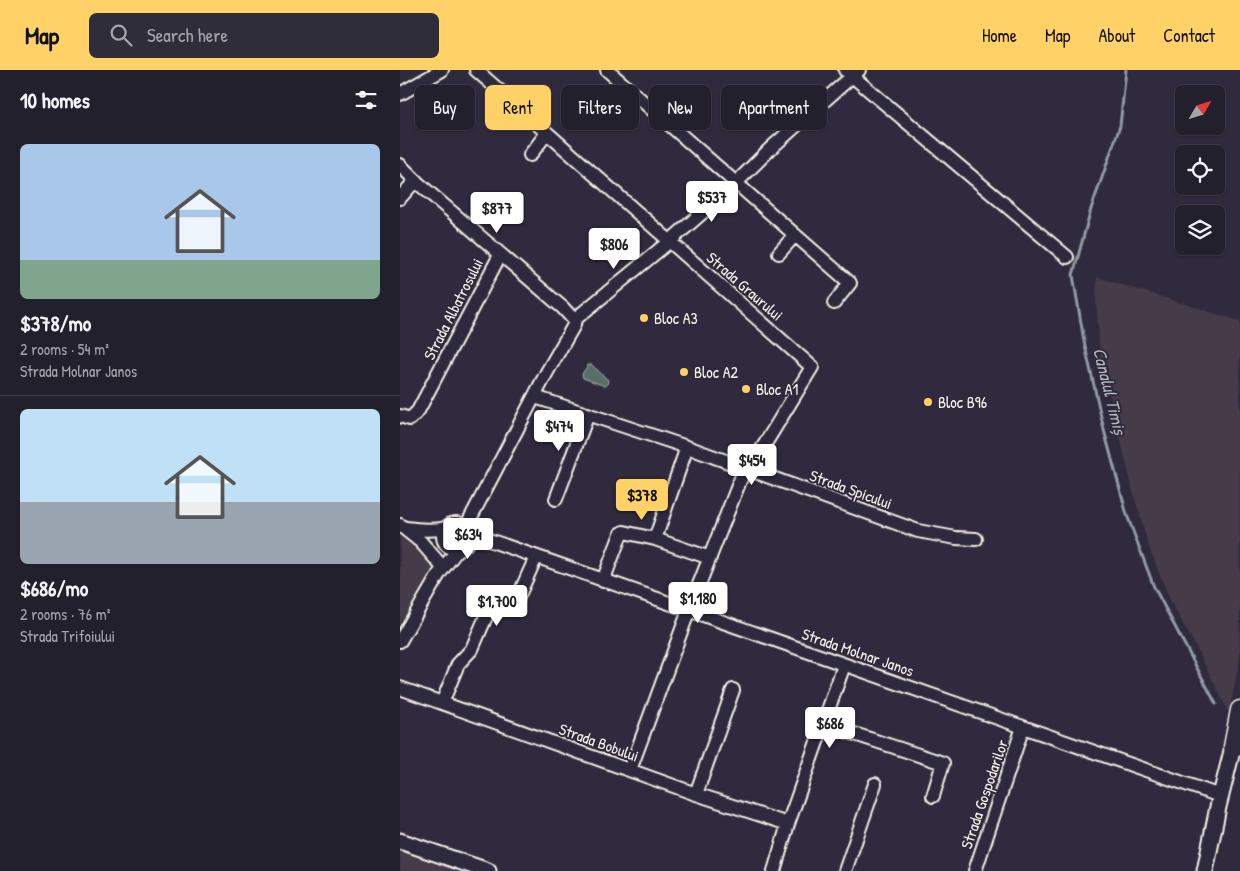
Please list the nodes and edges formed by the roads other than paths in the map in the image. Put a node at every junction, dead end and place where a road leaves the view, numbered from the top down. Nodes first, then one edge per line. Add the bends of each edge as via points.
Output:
1 (442, 70) edge
2 (476, 70) edge
3 (607, 70) edge
4 (852, 72) edge
5 (400, 94) edge
6 (548, 133) junction
7 (530, 155) dead end
8 (400, 165) edge
9 (416, 181) junction
10 (735, 184) junction
11 (400, 198) edge
12 (795, 235) junction
13 (670, 241) junction
14 (779, 253) dead end
15 (500, 255) junction
16 (1067, 256) dead end
17 (834, 302) dead end
18 (574, 320) junction
19 (535, 397) junction
20 (588, 414) junction
21 (400, 416) edge
22 (686, 447) junction
23 (747, 469) junction
24 (556, 499) dead end
25 (402, 526) edge
26 (461, 526) junction
27 (484, 539) junction
28 (656, 539) junction
29 (976, 539) dead end
30 (421, 542) junction
31 (453, 545) junction
32 (536, 557) junction
33 (710, 558) junction
34 (439, 569) junction
35 (603, 580) junction
36 (689, 610) junction
37 (400, 641) edge
38 (844, 665) junction
39 (400, 688) edge
40 (733, 690) dead end
41 (442, 703) junction
42 (1240, 710) edge
43 (824, 724) junction
44 (1023, 727) junction
45 (1236, 747) edge
46 (630, 770) junction
47 (875, 784) dead end
48 (696, 794) junction
49 (933, 796) dead end
50 (1220, 796) junction
51 (788, 824) junction
52 (400, 841) edge
53 (488, 871) edge
54 (774, 871) edge
55 (846, 871) edge
56 (975, 871) edge
57 (1205, 871) edge

1 - 5 street
2 - 6 street, Strada Graurului
3 - 10 street
4 - 10 street
4 - 16 street
6 - 7 street
6 - 13 street, Strada Graurului
8 - 9 street
9 - 11 street
9 - 15 street
10 - 12 street
10 - 13 street
12 - 14 street
12 - 17 street via 850,283
13 - 18 street
13 - 23 street, Strada Graurului via 812,367
15 - 18 street
15 - 21 street, Strada Albatrosului via 418,411 410,419
18 - 19 street
19 - 20 street, Strada Spicului
19 - 26 street
20 - 22 street, Strada Spicului
20 - 24 street
22 - 23 street, Strada Spicului
22 - 28 street
23 - 29 street, Strada Spicului via 918,531
23 - 33 street, Strada Graurului
25 - 26 street via 422,531
25 - 30 street
26 - 27 street, Strada Molnar Janos
26 - 31 street via 469,538
26 - 31 street via 443,535
27 - 31 street
27 - 32 street, Strada Molnar Janos
28 - 33 street
28 - 35 street via 621,534
30 - 31 street
30 - 34 street
31 - 34 street
32 - 35 street, Strada Molnar Janos
32 - 41 street via 515,604 494,602 491,605 472,649 458,664
33 - 36 street, Strada Graurului
34 - 37 street
35 - 36 street, Strada Molnar Janos
36 - 38 street, Strada Molnar Janos
36 - 46 street, Strada Graurului
38 - 43 street
38 - 44 street, Strada Molnar Janos
39 - 41 street, Strada Bobului
40 - 48 street
41 - 46 street, Strada Bobului
42 - 45 main road
43 - 49 street via 943,763
43 - 51 street
44 - 50 street, Strada Molnar Janos
44 - 56 street, Strada Gospodarilor
45 - 50 street
46 - 48 street, Strada Bobului
47 - 55 street
48 - 51 street, Strada Bobului
50 - 57 street
51 - 54 street
52 - 53 street

